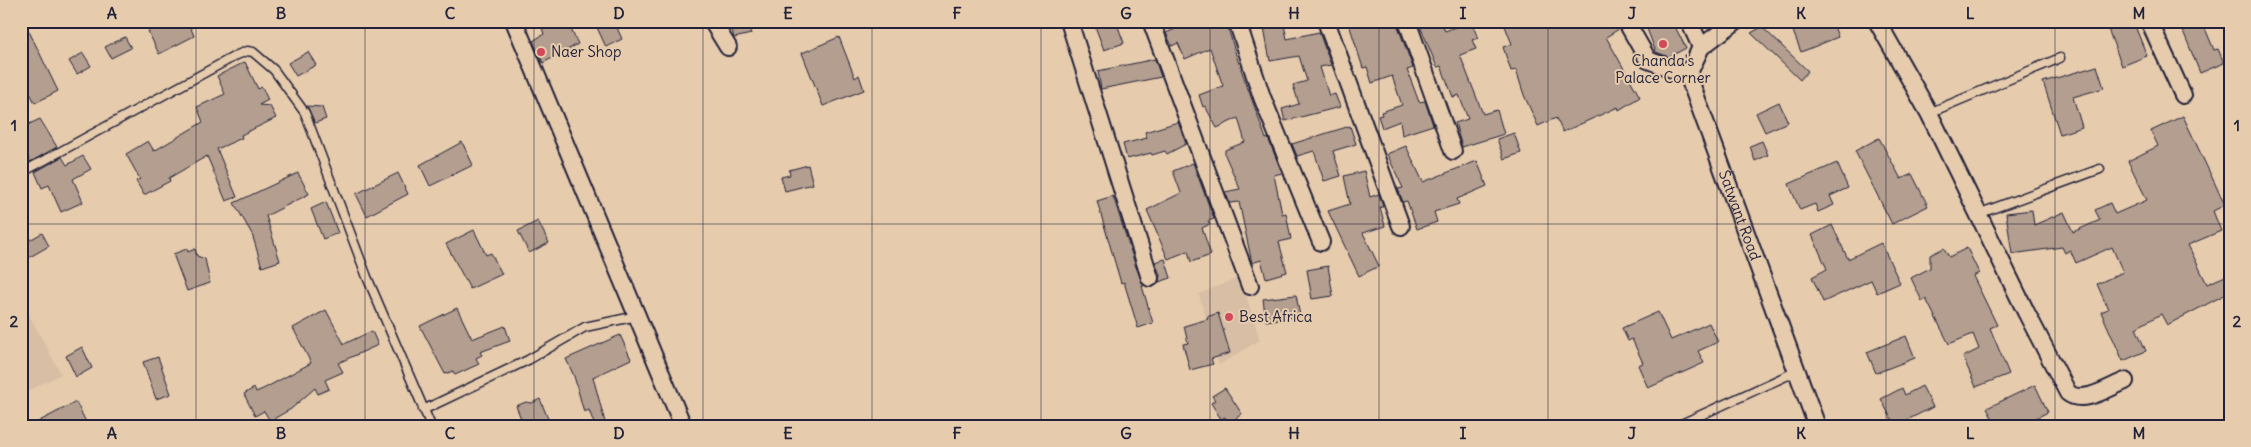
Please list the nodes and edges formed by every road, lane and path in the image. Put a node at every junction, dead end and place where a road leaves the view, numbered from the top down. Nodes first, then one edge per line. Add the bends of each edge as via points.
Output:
1 (514, 21) edge
2 (712, 21) edge
3 (1069, 21) edge
4 (1151, 21) edge
5 (1236, 21) edge
6 (1326, 21) edge
7 (1407, 21) edge
8 (1626, 21) edge
9 (1689, 21) edge
10 (1736, 21) edge
11 (1877, 21) edge
12 (2150, 21) edge
13 (728, 47) dead end
14 (1701, 47) junction
15 (2060, 58) dead end
16 (1688, 75) junction
17 (2183, 95) dead end
18 (1929, 113) junction
19 (1453, 151) dead end
20 (2100, 169) dead end
21 (21, 173) edge
22 (1978, 214) junction
23 (1401, 226) dead end
24 (1321, 242) dead end
25 (1150, 278) dead end
26 (1250, 286) dead end
27 (637, 316) junction
28 (1797, 371) junction
29 (2125, 381) dead end
30 (423, 410) junction
31 (431, 426) edge
32 (682, 426) edge
33 (1677, 426) edge
34 (1817, 426) edge

1 - 27 street
2 - 13 street
3 - 25 street
4 - 26 street
5 - 24 street via 1262,97
6 - 23 street
7 - 19 street
8 - 16 street via 1648,60
9 - 14 street
10 - 14 street
11 - 18 street
12 - 17 street
14 - 16 street
15 - 18 lane
16 - 28 street, Satwant Road
18 - 22 street
20 - 22 lane
21 - 30 lane via 237,55 253,52 274,70 305,113
22 - 29 street via 2068,393 2074,398 2084,397
27 - 30 lane via 585,327 528,360
27 - 32 street
28 - 33 lane
28 - 34 street, Satwant Road
30 - 31 lane

